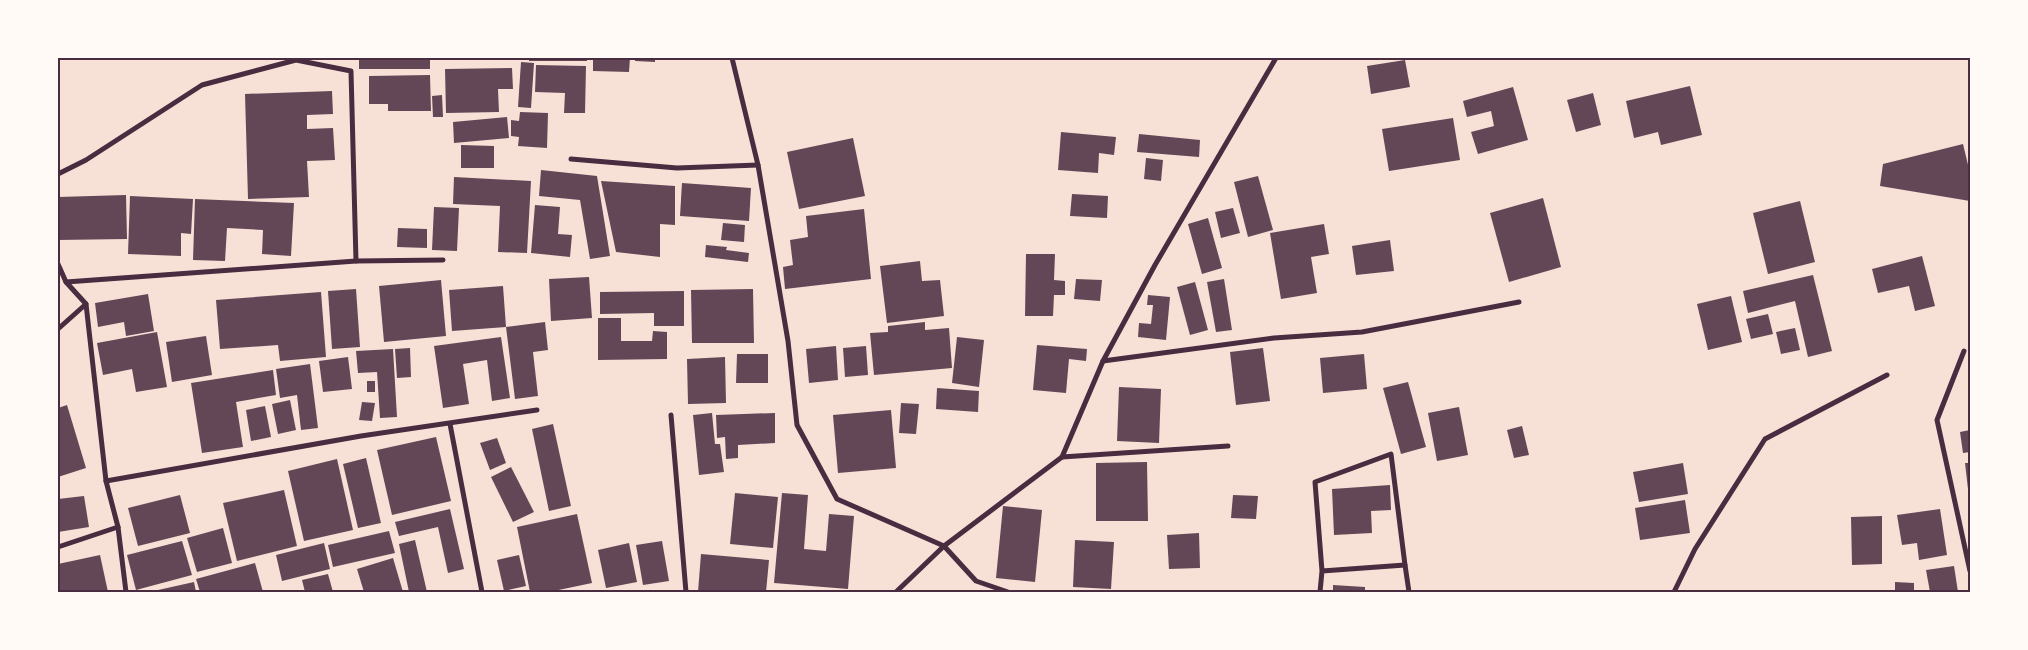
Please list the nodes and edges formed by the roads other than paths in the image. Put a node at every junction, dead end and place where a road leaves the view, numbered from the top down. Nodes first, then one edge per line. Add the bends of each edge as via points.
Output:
1 (732, 58) edge
2 (1276, 58) edge
3 (571, 159) dead end
4 (758, 165) junction
5 (58, 174) edge
6 (443, 260) dead end
7 (356, 262) junction
8 (58, 264) edge
9 (66, 282) junction
10 (1519, 302) dead end
11 (86, 304) junction
12 (58, 329) edge
13 (1964, 352) dead end
14 (1103, 361) junction
15 (1887, 375) dead end
16 (537, 410) dead end
17 (671, 414) dead end
18 (450, 424) junction
19 (1228, 446) dead end
20 (1062, 457) junction
21 (106, 481) junction
22 (118, 527) junction
23 (58, 546) edge
24 (944, 546) junction
25 (1405, 566) junction
26 (1322, 570) junction
27 (1970, 571) edge
28 (126, 592) edge
29 (482, 592) edge
30 (686, 592) edge
31 (896, 592) edge
32 (1008, 592) edge
33 (1320, 592) edge
34 (1409, 592) edge
35 (1674, 592) edge

1 - 4 street
2 - 14 street
3 - 4 street via 677,168
4 - 24 street via 788,342 797,425 837,499
5 - 7 street via 86,160 202,85 296,60 351,71
6 - 7 street
7 - 9 street
8 - 9 street
9 - 11 street
10 - 14 street via 1362,332 1274,338
11 - 12 street
11 - 21 street
13 - 27 street via 1937,420
14 - 20 street
15 - 35 street via 1766,439 1695,549
16 - 18 street
17 - 30 street
18 - 21 street via 361,436
18 - 29 street
19 - 20 street
20 - 24 street
21 - 22 street
22 - 23 street
22 - 28 street
24 - 31 street
24 - 32 street via 976,581
25 - 26 street
25 - 26 street via 1391,454 1315,482
25 - 34 street
26 - 33 street

